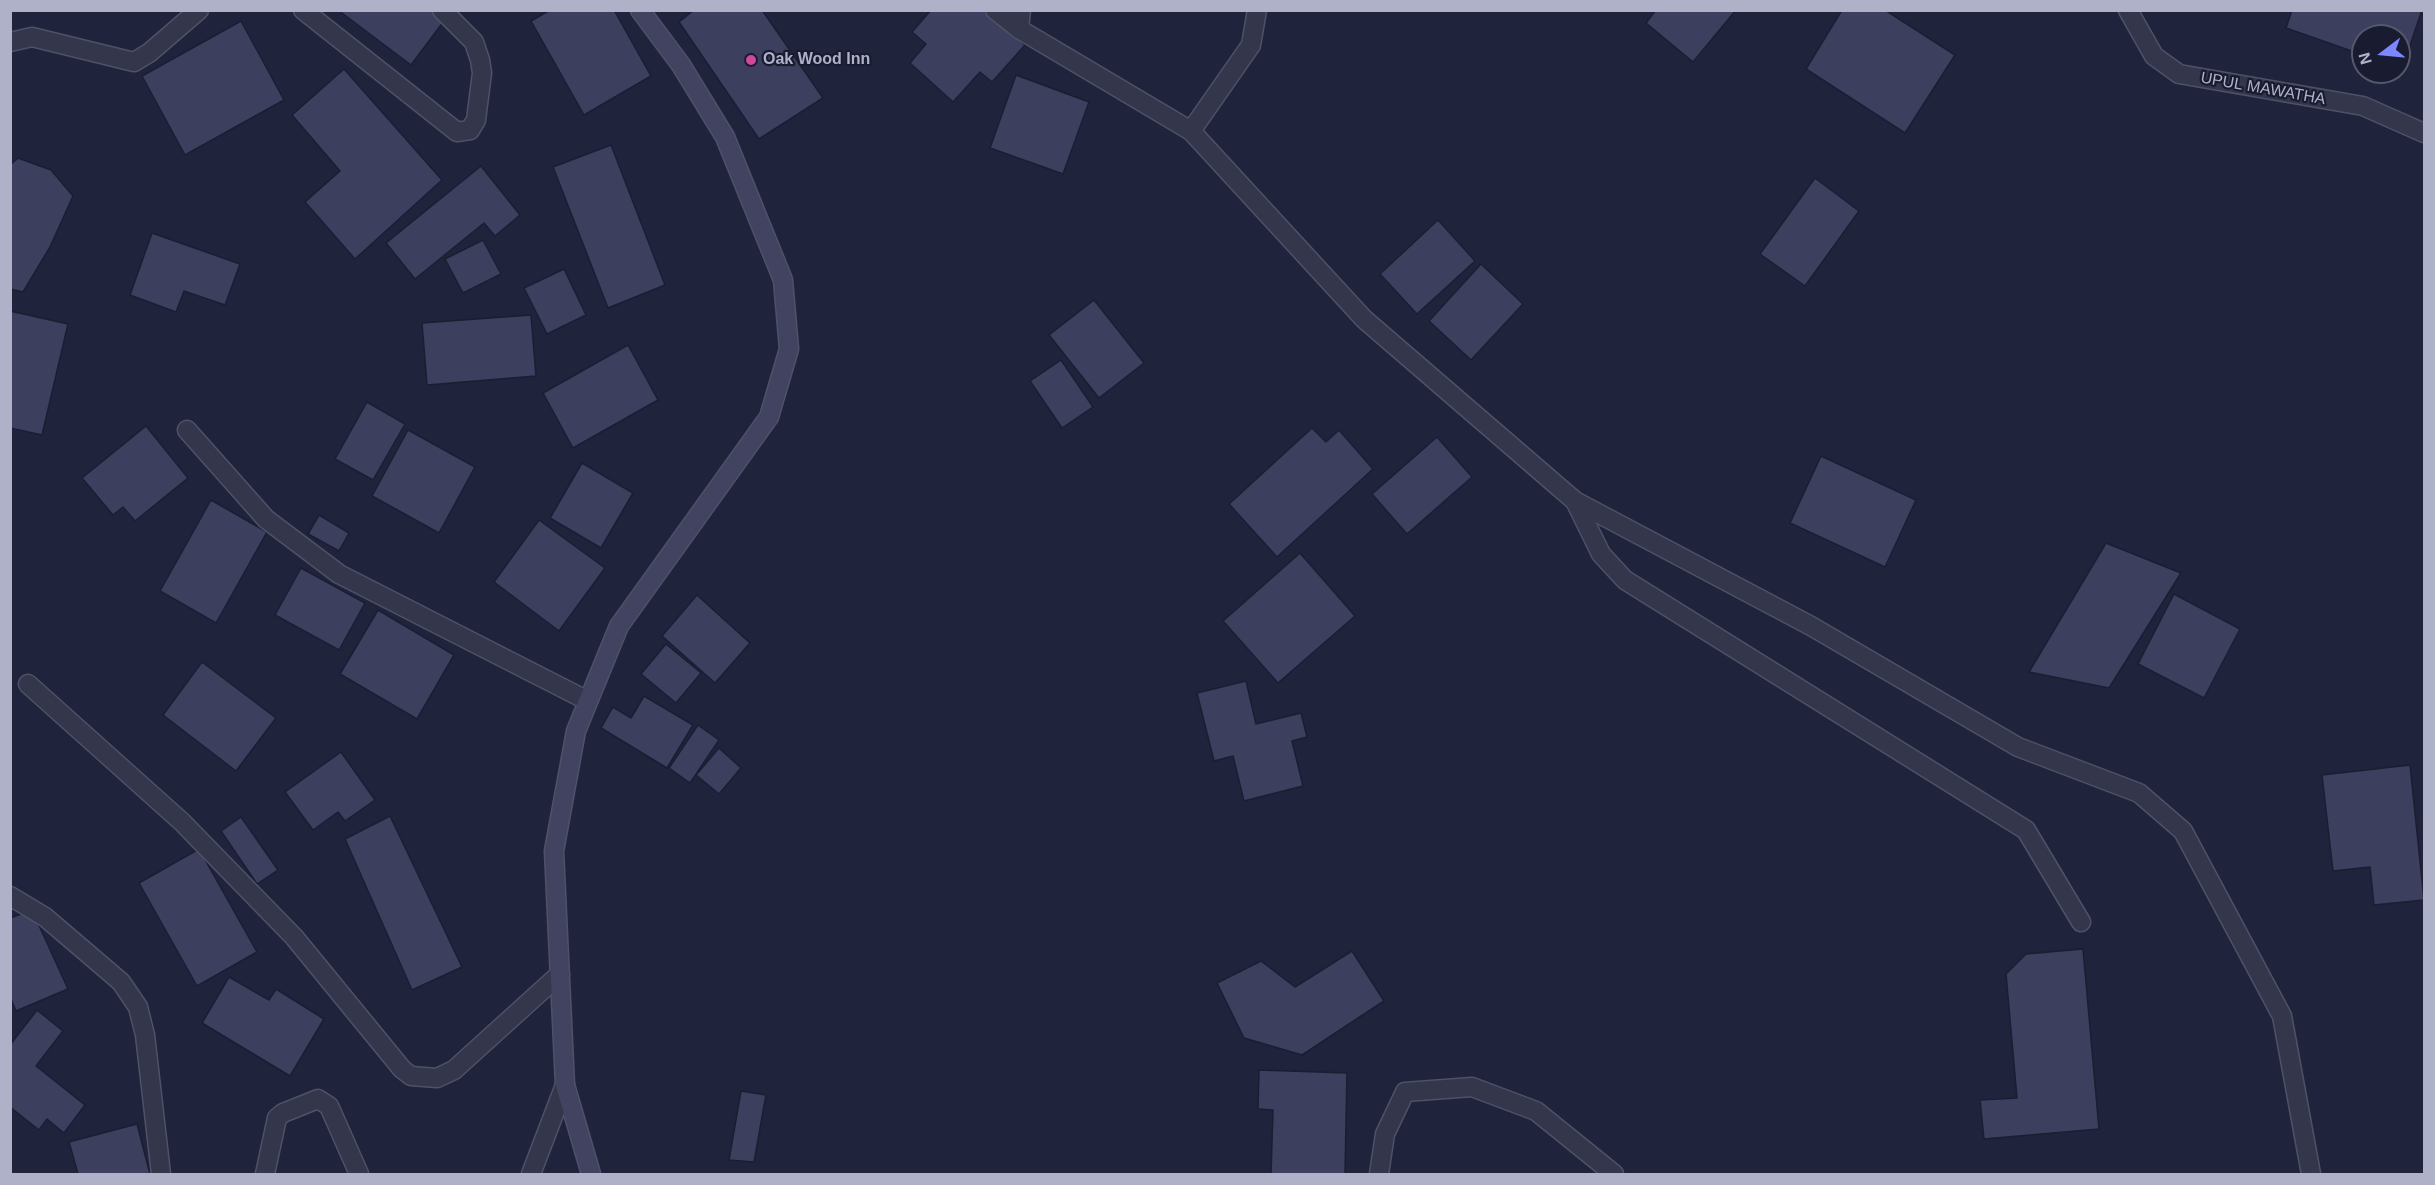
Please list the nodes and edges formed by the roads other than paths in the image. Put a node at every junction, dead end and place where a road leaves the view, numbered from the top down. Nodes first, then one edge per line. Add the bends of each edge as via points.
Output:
1 (199, 10) edge
2 (303, 10) edge
3 (442, 10) edge
4 (640, 10) edge
5 (995, 10) edge
6 (1021, 10) edge
7 (1257, 10) edge
8 (2128, 10) edge
9 (1018, 29) junction
10 (10, 42) edge
11 (1191, 131) junction
12 (2424, 133) edge
13 (187, 430) dead end
14 (1575, 501) junction
15 (28, 684) dead end
16 (588, 701) junction
17 (10, 896) edge
18 (2081, 922) dead end
19 (560, 974) junction
20 (565, 1085) junction
21 (161, 1174) edge
22 (265, 1174) edge
23 (360, 1174) edge
24 (531, 1174) edge
25 (591, 1174) edge
26 (1379, 1174) edge
27 (1614, 1174) edge
28 (2311, 1174) edge

1 - 10 street via 134,62 32,37
2 - 3 street via 457,132 470,130 476,120 480,60 474,42
4 - 16 street via 681,64 725,137 783,280 789,349 769,417 619,626
5 - 9 street
6 - 9 street
7 - 11 street via 1251,45
8 - 12 street, UPUL MAWATHA via 2154,56 2179,74 2363,106
9 - 11 street
11 - 14 street via 1364,319
13 - 16 street via 266,519 339,574
14 - 18 street via 1601,554 1624,580 2026,830
14 - 28 street via 1811,626 2018,747 2139,794 2183,831 2282,1017
15 - 19 street via 182,822 294,937 411,1076 437,1078 454,1070
16 - 19 street via 576,731 554,851
17 - 21 street via 45,917 121,982 138,1007 145,1035
19 - 20 street
20 - 24 street
20 - 25 street
22 - 23 street via 277,1118 318,1099 329,1106
26 - 27 street via 1385,1134 1405,1092 1472,1087 1536,1111

